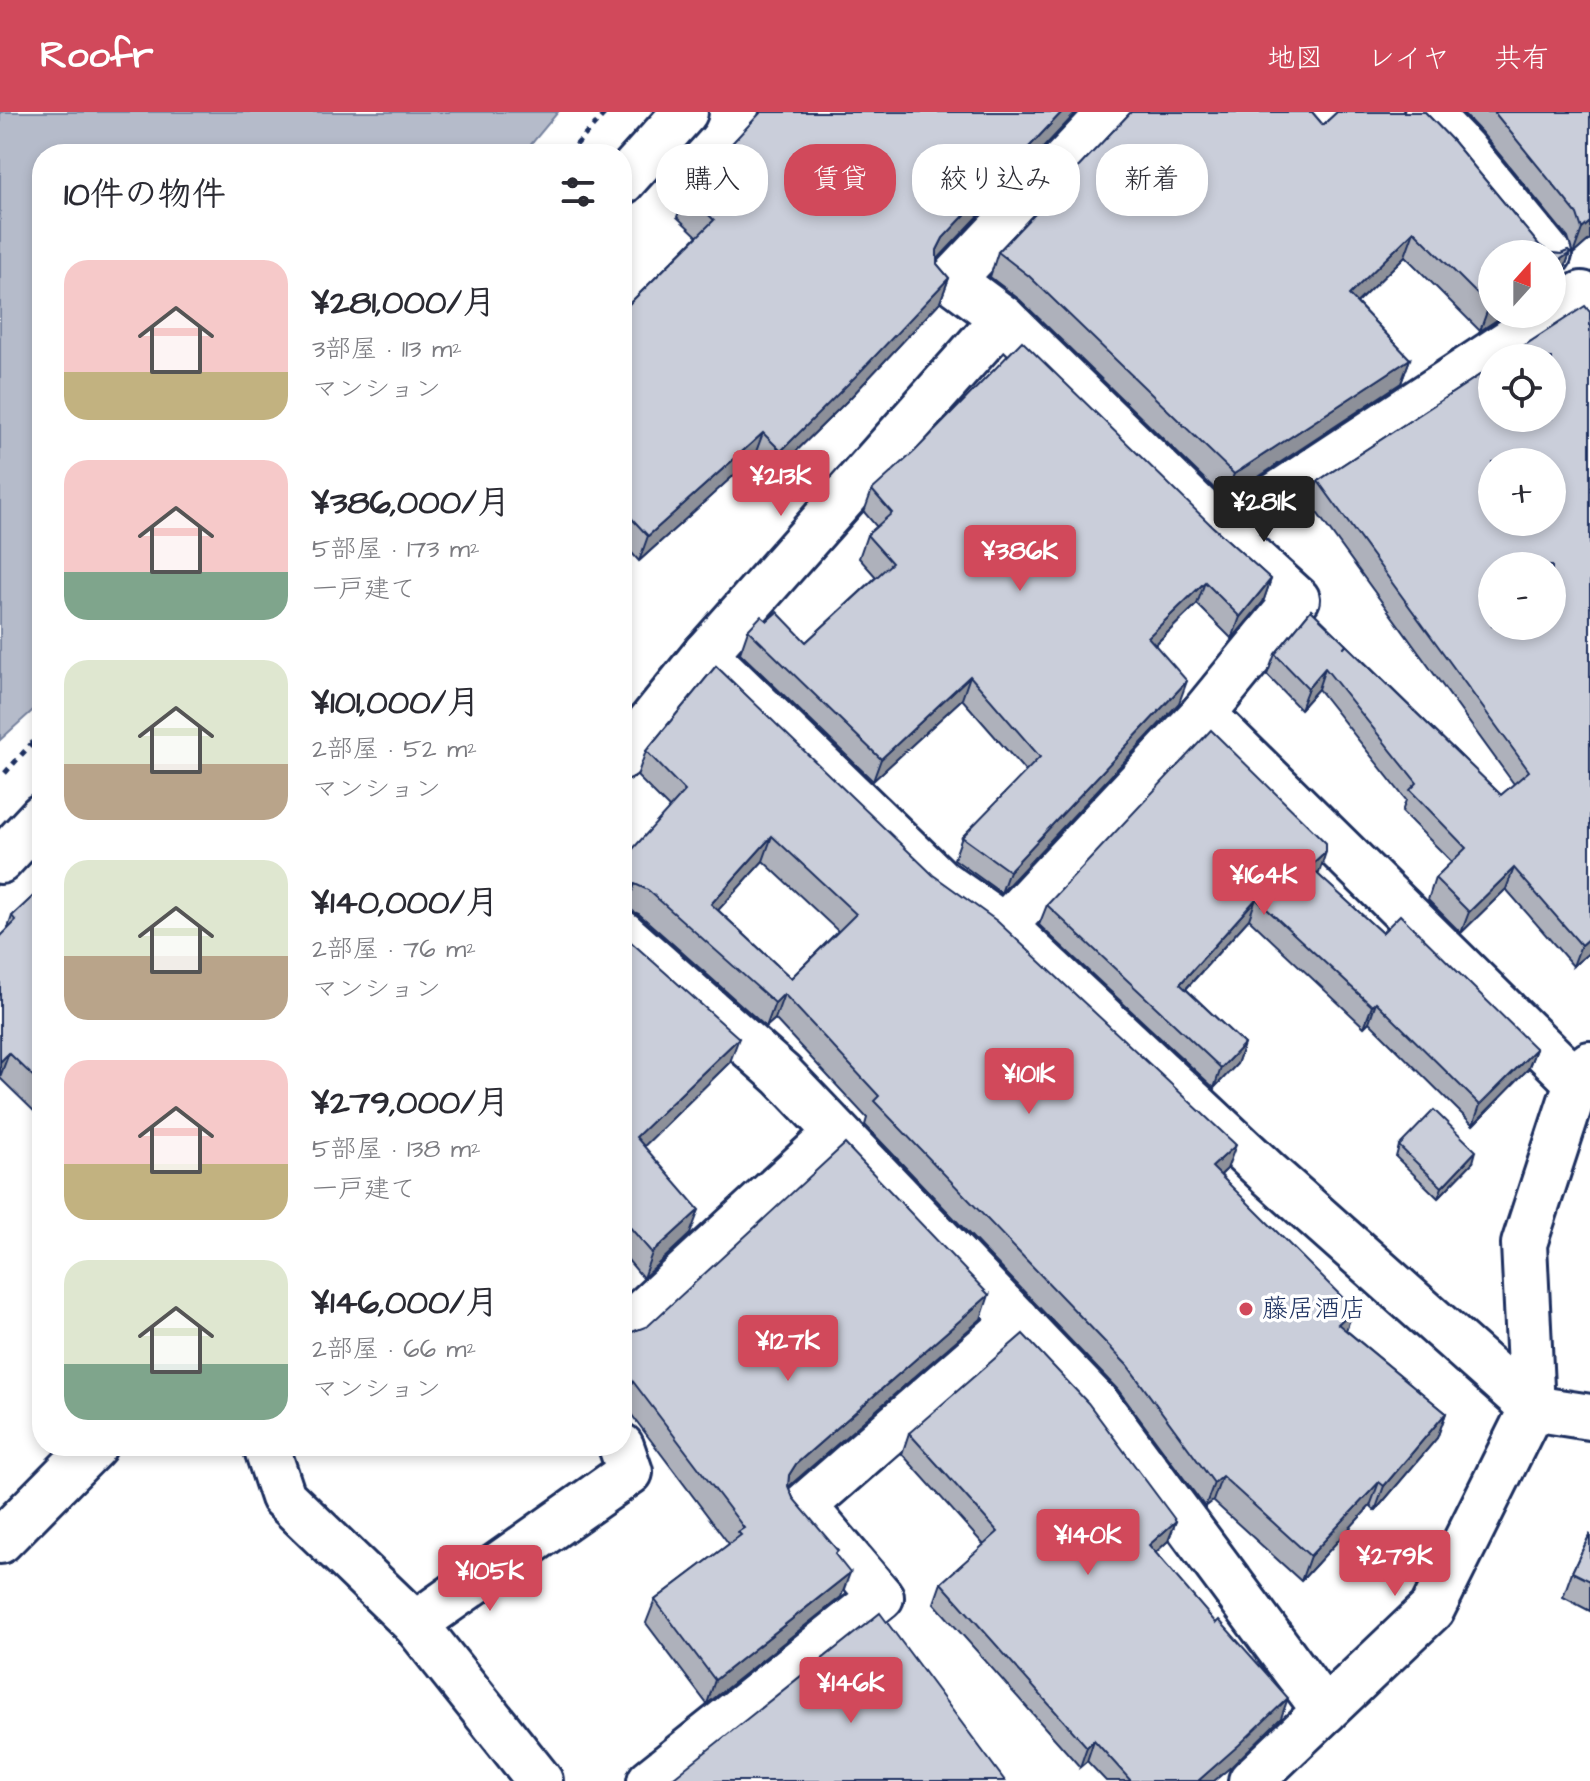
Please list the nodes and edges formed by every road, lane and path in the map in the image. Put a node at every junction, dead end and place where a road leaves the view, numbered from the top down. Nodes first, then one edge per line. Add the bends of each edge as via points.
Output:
1 (606, 112) edge
2 (685, 112) edge
3 (1111, 112) edge
4 (1427, 112) edge
5 (577, 144) edge
6 (632, 171) edge
7 (1538, 240) edge
8 (1566, 274) edge
9 (1586, 298) edge
10 (1003, 318) junction
11 (1222, 531) junction
12 (705, 654) junction
13 (1203, 714) junction
14 (32, 743) edge
15 (632, 745) edge
16 (0, 779) edge
17 (32, 827) edge
18 (0, 861) edge
19 (1004, 926) junction
20 (632, 942) edge
21 (1583, 1073) edge
22 (837, 1133) junction
23 (1017, 1320) junction
24 (632, 1322) edge
25 (1532, 1408) junction
26 (1590, 1417) edge
27 (84, 1456) edge
28 (269, 1456) edge
29 (625, 1459) edge
30 (0, 1541) edge
31 (415, 1624) junction
32 (1325, 1711) junction
33 (540, 1781) edge
34 (650, 1781) edge
35 (1251, 1781) edge

1 - 5 path
2 - 6 street
3 - 10 street via 952,280
4 - 7 street
8 - 9 street
9 - 11 street
10 - 11 street
10 - 12 street
11 - 13 street via 1297,599
12 - 15 street
12 - 19 street via 941,882
13 - 19 street
13 - 21 street
14 - 16 path
17 - 18 street
19 - 25 street via 1270,1175
20 - 22 street via 782,1075
21 - 25 street via 1524,1244
22 - 23 street
22 - 24 street
23 - 32 street via 1100,1407
23 - 34 street via 804,1506 881,1597
25 - 26 street
25 - 32 street via 1432,1609
27 - 30 street
28 - 31 street via 283,1497
29 - 31 street
31 - 33 street
32 - 35 street

